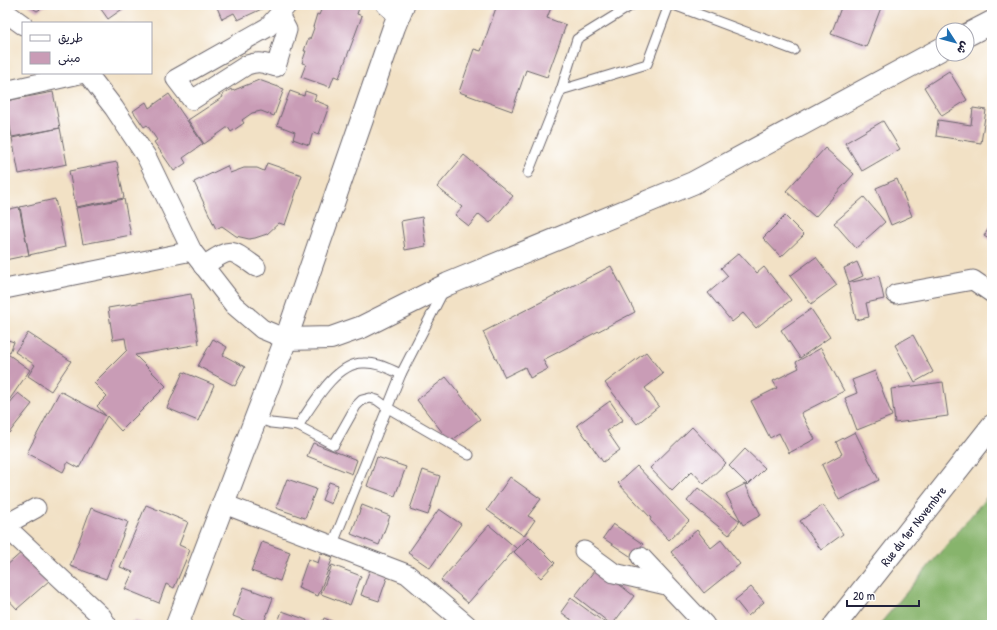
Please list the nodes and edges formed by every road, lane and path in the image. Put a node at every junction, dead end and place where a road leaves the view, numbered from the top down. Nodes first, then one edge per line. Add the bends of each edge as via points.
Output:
1 (632, 5) edge
2 (669, 5) edge
3 (674, 5) edge
4 (396, 9) edge
5 (283, 10) edge
6 (5, 12) edge
7 (992, 22) edge
8 (22, 24) edge
9 (975, 31) edge
10 (794, 50) dead end
11 (935, 52) edge
12 (82, 74) edge
13 (87, 74) edge
14 (561, 90) junction
15 (5, 91) edge
16 (528, 173) dead end
17 (197, 258) junction
18 (256, 266) dead end
19 (448, 284) junction
20 (5, 290) edge
21 (992, 293) edge
22 (896, 294) dead end
23 (286, 339) junction
24 (402, 374) junction
25 (388, 408) junction
26 (257, 418) junction
27 (298, 426) junction
28 (992, 426) edge
29 (469, 455) dead end
30 (224, 504) junction
31 (36, 508) dead end
32 (5, 526) edge
33 (332, 546) junction
34 (584, 551) dead end
35 (641, 556) dead end
36 (666, 585) junction
37 (107, 625) edge
38 (178, 625) edge
39 (467, 625) edge
40 (705, 625) edge
41 (835, 625) edge

1 - 14 lane via 577,39
2 - 14 lane via 647,64
3 - 10 lane
4 - 23 main road
5 - 5 street via 268,27 176,79 192,100 247,65 256,62 276,68 287,30
6 - 8 street
7 - 9 main road
11 - 19 main road via 693,183
12 - 15 street
13 - 17 street via 114,108 146,156
14 - 16 lane
17 - 18 street via 230,251
17 - 20 street
17 - 23 street via 234,305 262,329
19 - 23 main road via 362,327 331,338
19 - 24 lane
21 - 22 street via 973,280
23 - 26 main road
24 - 25 lane
24 - 27 lane via 376,364 352,364 331,381
25 - 27 lane via 377,400 362,400 334,445
25 - 29 lane
25 - 33 lane
26 - 27 lane via 271,424
26 - 30 main road
28 - 41 main road, Rue du 1er Novembre
30 - 33 street
30 - 38 main road
31 - 32 street
32 - 37 street via 102,617
33 - 39 street via 407,574
34 - 36 street via 614,573
35 - 36 street
36 - 40 street

